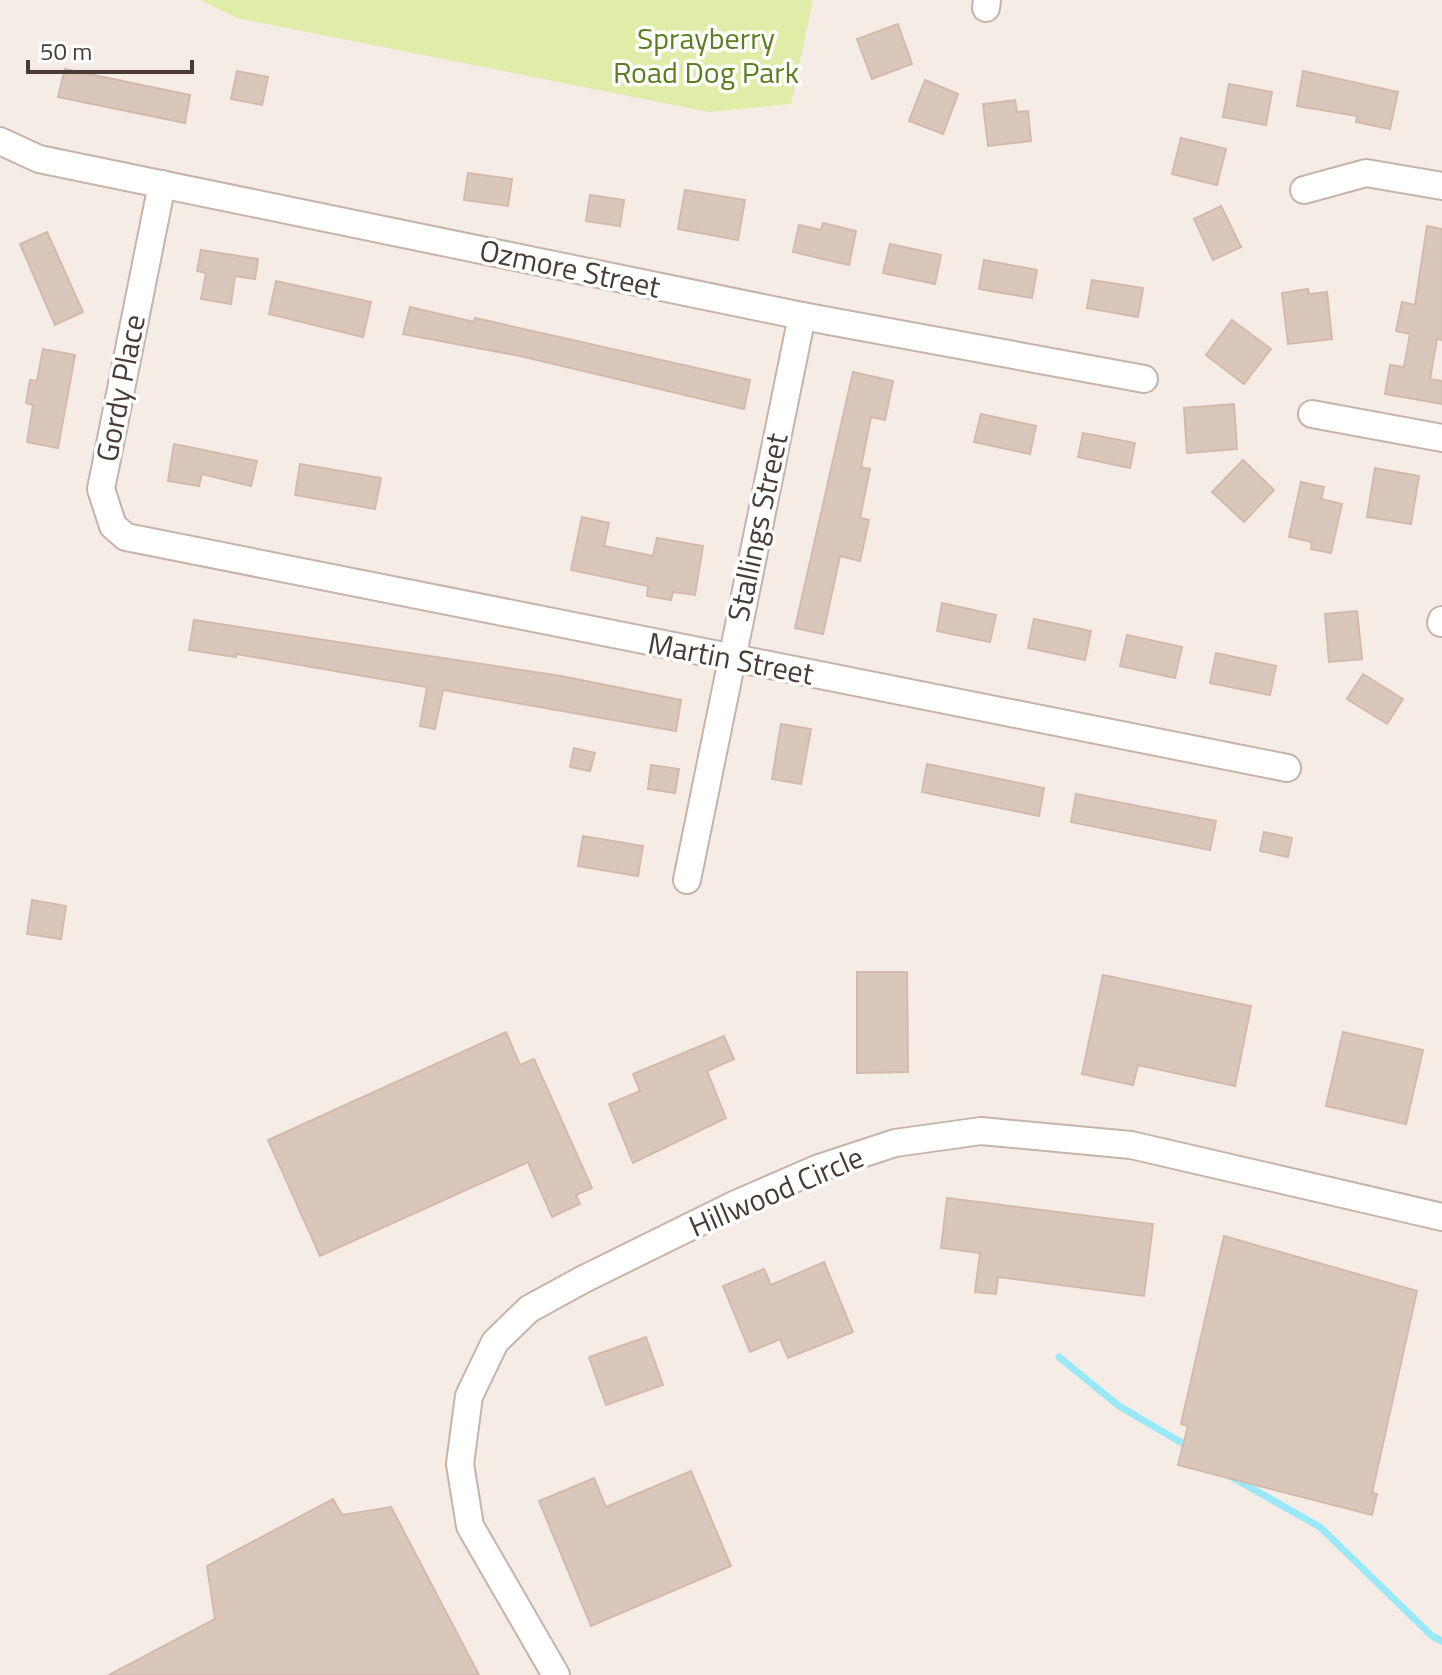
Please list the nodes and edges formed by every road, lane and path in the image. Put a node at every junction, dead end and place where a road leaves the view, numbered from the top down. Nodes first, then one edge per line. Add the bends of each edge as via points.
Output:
1 (0, 141) edge
2 (162, 184) junction
3 (1442, 186) edge
4 (1304, 190) dead end
5 (802, 316) junction
6 (1144, 379) dead end
7 (1312, 414) dead end
8 (1442, 438) edge
9 (175, 548) joint
10 (730, 658) junction
11 (1287, 768) dead end
12 (687, 880) dead end
13 (1442, 1217) edge
14 (556, 1675) edge

1 - 2 street, Ozmore Street via 39,159
2 - 5 street, Ozmore Street
2 - 9 street, Gordy Place via 101,489 113,526 126,537
3 - 4 street via 1366,173
5 - 6 street, Ozmore Street
5 - 10 street, Stallings Street
7 - 8 street
9 - 10 street, Martin Street
10 - 11 street, Martin Street
10 - 12 street, Stallings Street
13 - 14 street, Hillwood Circle via 1131,1145 981,1131 895,1143 819,1168 582,1280 529,1309 495,1342 469,1396 460,1464 470,1526

